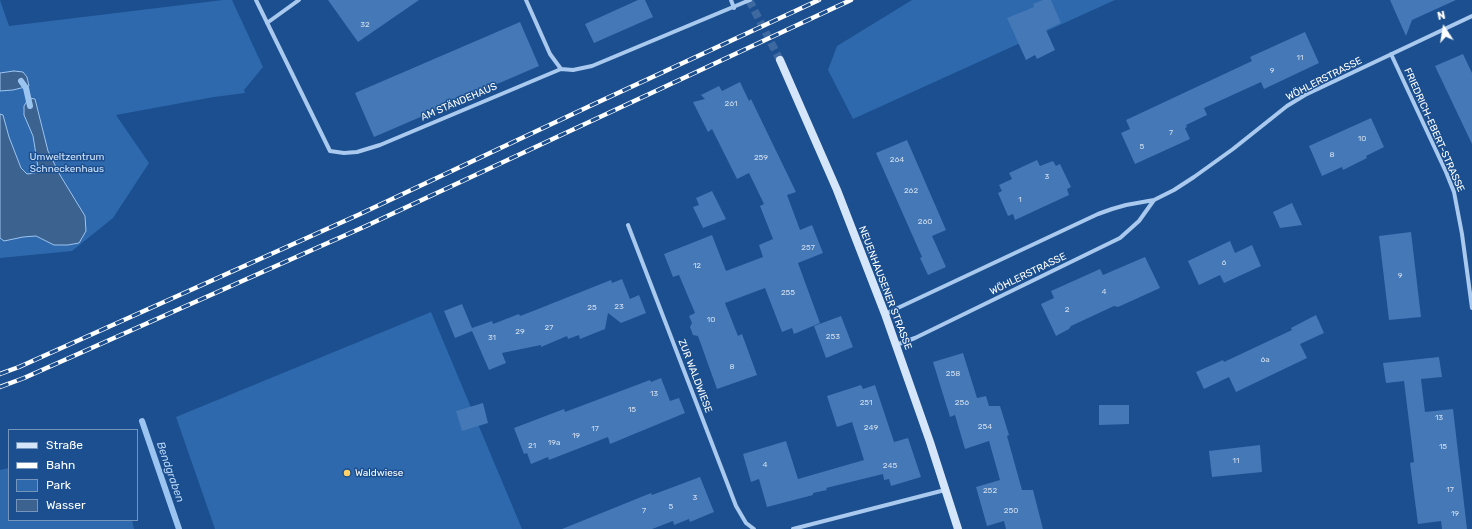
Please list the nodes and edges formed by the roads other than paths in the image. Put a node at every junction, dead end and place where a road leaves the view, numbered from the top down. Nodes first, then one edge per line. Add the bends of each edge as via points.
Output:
1 (256, 0) edge
2 (299, 0) edge
3 (526, 0) edge
4 (731, 0) edge
5 (750, 0) edge
6 (734, 8) junction
7 (1472, 16) edge
8 (267, 23) junction
9 (1391, 54) junction
10 (780, 60) tunnel mouth
11 (561, 69) junction
12 (1154, 200) junction
13 (628, 224) dead end
14 (1466, 255) junction
15 (1472, 255) edge
16 (1472, 308) edge
17 (885, 314) junction
18 (896, 346) junction
19 (946, 490) junction
20 (754, 529) edge
21 (793, 529) edge
22 (958, 529) edge

1 - 8 street, AM STÄNDEHAUS
2 - 8 street
3 - 11 street via 550,54
4 - 6 street
5 - 6 street, AM STÄNDEHAUS
6 - 11 street, AM STÄNDEHAUS via 592,66 573,70
7 - 9 street, WÖHLERSTRASSE
8 - 11 street, AM STÄNDEHAUS via 330,151 338,153 357,152 380,145
9 - 12 street, WÖHLERSTRASSE via 1287,106 1194,177
9 - 14 street, FRIEDRICH-EBERT-STRASSE via 1452,187
10 - 17 main road, NEUENHAUSENER STRASSE via 831,176
12 - 17 street, WÖHLERSTRASSE via 1112,208
12 - 18 street, WÖHLERSTRASSE via 1139,221 1120,238
13 - 20 street, ZUR WALDWIESE via 736,506 746,523
14 - 15 street
14 - 16 street, FRIEDRICH-EBERT-STRASSE
17 - 18 main road, NEUENHAUSENER STRASSE
18 - 19 main road, NEUENHAUSENER STRASSE
19 - 21 street
19 - 22 main road, NEUENHAUSENER STRASSE

